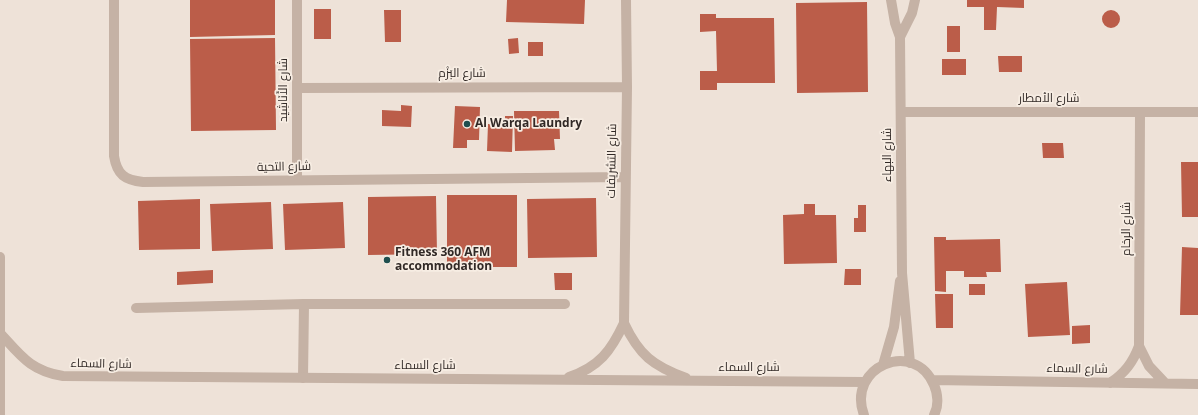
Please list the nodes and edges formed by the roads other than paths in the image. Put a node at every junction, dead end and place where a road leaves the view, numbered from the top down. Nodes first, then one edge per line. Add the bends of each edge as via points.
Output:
1 (114, 0) edge
2 (297, 0) edge
3 (626, 0) edge
4 (891, 0) edge
5 (915, 0) edge
6 (900, 37) junction
7 (627, 87) junction
8 (298, 88) junction
9 (901, 112) junction
10 (1140, 112) junction
11 (1198, 112) edge
12 (625, 177) junction
13 (298, 180) junction
14 (0, 256) edge
15 (902, 273) junction
16 (304, 304) junction
17 (565, 304) dead end
18 (136, 308) dead end
19 (624, 323) junction
20 (0, 333) edge
21 (1139, 346) junction
22 (910, 363) junction
23 (883, 365) junction
24 (303, 378) junction
25 (561, 380) junction
26 (691, 380) junction
27 (932, 380) junction
28 (865, 382) junction
29 (1110, 383) junction
30 (1165, 384) junction
31 (1198, 384) edge
32 (0, 415) edge
33 (864, 415) edge
34 (934, 415) edge

1 - 13 street, شارع التحية via 114,149 115,165 119,172 126,178 143,182
2 - 8 street, شارع الأَنَاشِيد
3 - 7 street, شارع التشريفات
4 - 6 street, شارع البهاء via 894,23
5 - 6 street, شارع البهاء via 907,26
6 - 9 street, شارع البهاء
7 - 8 street, شارع البَزْم
7 - 12 street, شارع التشريفات
8 - 13 street, شارع الأَنَاشِيد
9 - 10 street, شارع الأمطار
9 - 15 street, شارع البهاء
10 - 11 street, شارع الأمطار
10 - 21 street, شارع الرخام
12 - 13 street, شارع التحية
12 - 19 street, شارع التشريفات
14 - 20 street
15 - 22 street, شارع البهاء
15 - 23 street, شارع البهاء via 894,327
16 - 17 street
16 - 18 street
16 - 24 street
19 - 25 street, شارع التشريفات via 607,354 594,366
19 - 26 street, شارع التشريفات via 638,348 648,359 661,368
20 - 24 street, شارع السماء via 21,357 35,367 50,374 63,376
20 - 32 street
21 - 29 street, شارع الرخام via 1128,368
21 - 30 street, شارع الرخام via 1149,366
22 - 23 street via 899,361
22 - 27 street via 922,369
23 - 28 street via 872,372
24 - 25 street, شارع السماء
25 - 26 street, شارع السماء
26 - 28 street, شارع السماء
27 - 29 street, شارع السماء
27 - 34 street via 937,401
28 - 33 street via 861,394
29 - 30 street, شارع السماء
30 - 31 street, شارع السماء

